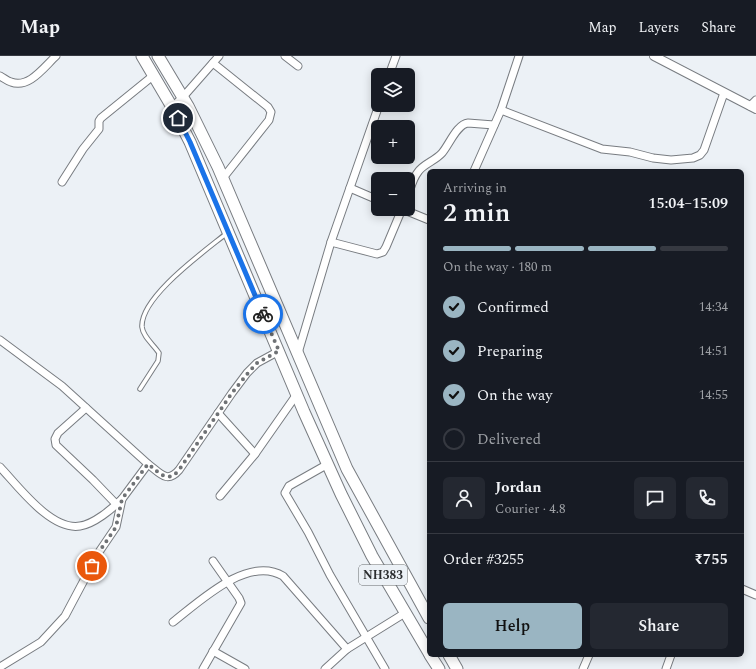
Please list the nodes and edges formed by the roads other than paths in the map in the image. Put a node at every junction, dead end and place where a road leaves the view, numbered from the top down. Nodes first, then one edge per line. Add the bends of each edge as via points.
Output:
1 (56, 56) edge
2 (142, 56) edge
3 (158, 56) edge
4 (219, 56) edge
5 (285, 56) edge
6 (396, 56) edge
7 (519, 56) edge
8 (660, 57) edge
9 (213, 63) junction
10 (298, 66) dead end
11 (392, 68) edge
12 (154, 75) junction
13 (0, 76) edge
14 (724, 93) junction
15 (183, 97) junction
16 (754, 105) edge
17 (172, 107) junction
18 (501, 110) junction
19 (377, 112) edge
20 (494, 125) junction
21 (475, 169) edge
22 (223, 178) junction
23 (415, 178) edge
24 (62, 182) dead end
25 (350, 188) junction
26 (371, 197) edge
27 (415, 214) edge
28 (399, 216) edge
29 (427, 219) edge
30 (229, 232) junction
31 (331, 242) junction
32 (0, 340) edge
33 (279, 351) junction
34 (298, 353) junction
35 (140, 389) dead end
36 (297, 394) junction
37 (86, 408) junction
38 (218, 413) junction
39 (255, 454) junction
40 (148, 464) junction
41 (328, 464) junction
42 (0, 467) edge
43 (220, 496) dead end
44 (119, 502) junction
45 (213, 561) dead end
46 (228, 582) junction
47 (744, 590) edge
48 (756, 595) edge
49 (405, 613) junction
50 (427, 614) edge
51 (173, 622) dead end
52 (366, 637) junction
53 (347, 649) junction
54 (427, 650) edge
55 (213, 651) junction
56 (443, 657) edge
57 (450, 657) edge
58 (588, 657) edge
59 (670, 657) edge
60 (433, 660) edge
61 (0, 667) edge
62 (203, 669) edge
63 (245, 669) edge
64 (324, 669) edge
65 (385, 669) edge
66 (458, 669) edge
67 (583, 669) edge
68 (666, 669) edge

1 - 13 street via 29,81 19,84
2 - 12 highway, NH383
3 - 15 highway, NH383
4 - 9 street
5 - 10 street
6 - 11 street
7 - 18 street
8 - 14 street
9 - 15 street
9 - 22 street via 271,112 269,120
12 - 17 highway, NH383
12 - 24 street via 99,120 99,129
14 - 16 street
14 - 18 street via 704,150 693,158 671,160 602,149
15 - 17 street
15 - 22 highway, NH383
17 - 30 highway, NH383
18 - 20 street
19 - 25 street
20 - 21 street
20 - 23 street via 464,123 441,154 431,163 421,167
22 - 34 highway, NH383
25 - 26 street
25 - 31 street
27 - 29 street
28 - 31 street via 383,252 377,254
30 - 33 highway, NH383
30 - 35 lane via 177,275 154,297 146,310 142,328 159,353 158,361
31 - 34 street
32 - 37 street via 62,386
33 - 36 highway, NH383
33 - 38 street via 257,363
34 - 50 highway, NH383 via 347,469
36 - 39 street
36 - 41 highway, NH383
37 - 40 street
37 - 44 street via 58,433 56,445
38 - 39 street
38 - 40 street via 174,476 164,477
39 - 43 street
40 - 44 street
41 - 49 highway, NH383 via 372,556
41 - 52 street via 289,486 285,493
42 - 44 street via 33,503 56,521 66,525 80,526 89,523
44 - 61 street via 116,527 99,552 65,616 42,642
45 - 46 street
46 - 51 street
46 - 53 street via 243,574 269,570 277,572
46 - 55 street via 241,603
47 - 48 street
49 - 52 street
49 - 54 highway, NH383
52 - 53 street
52 - 65 street
53 - 64 street
55 - 62 street
55 - 63 street
56 - 60 street
57 - 66 highway
58 - 67 street
59 - 68 street

